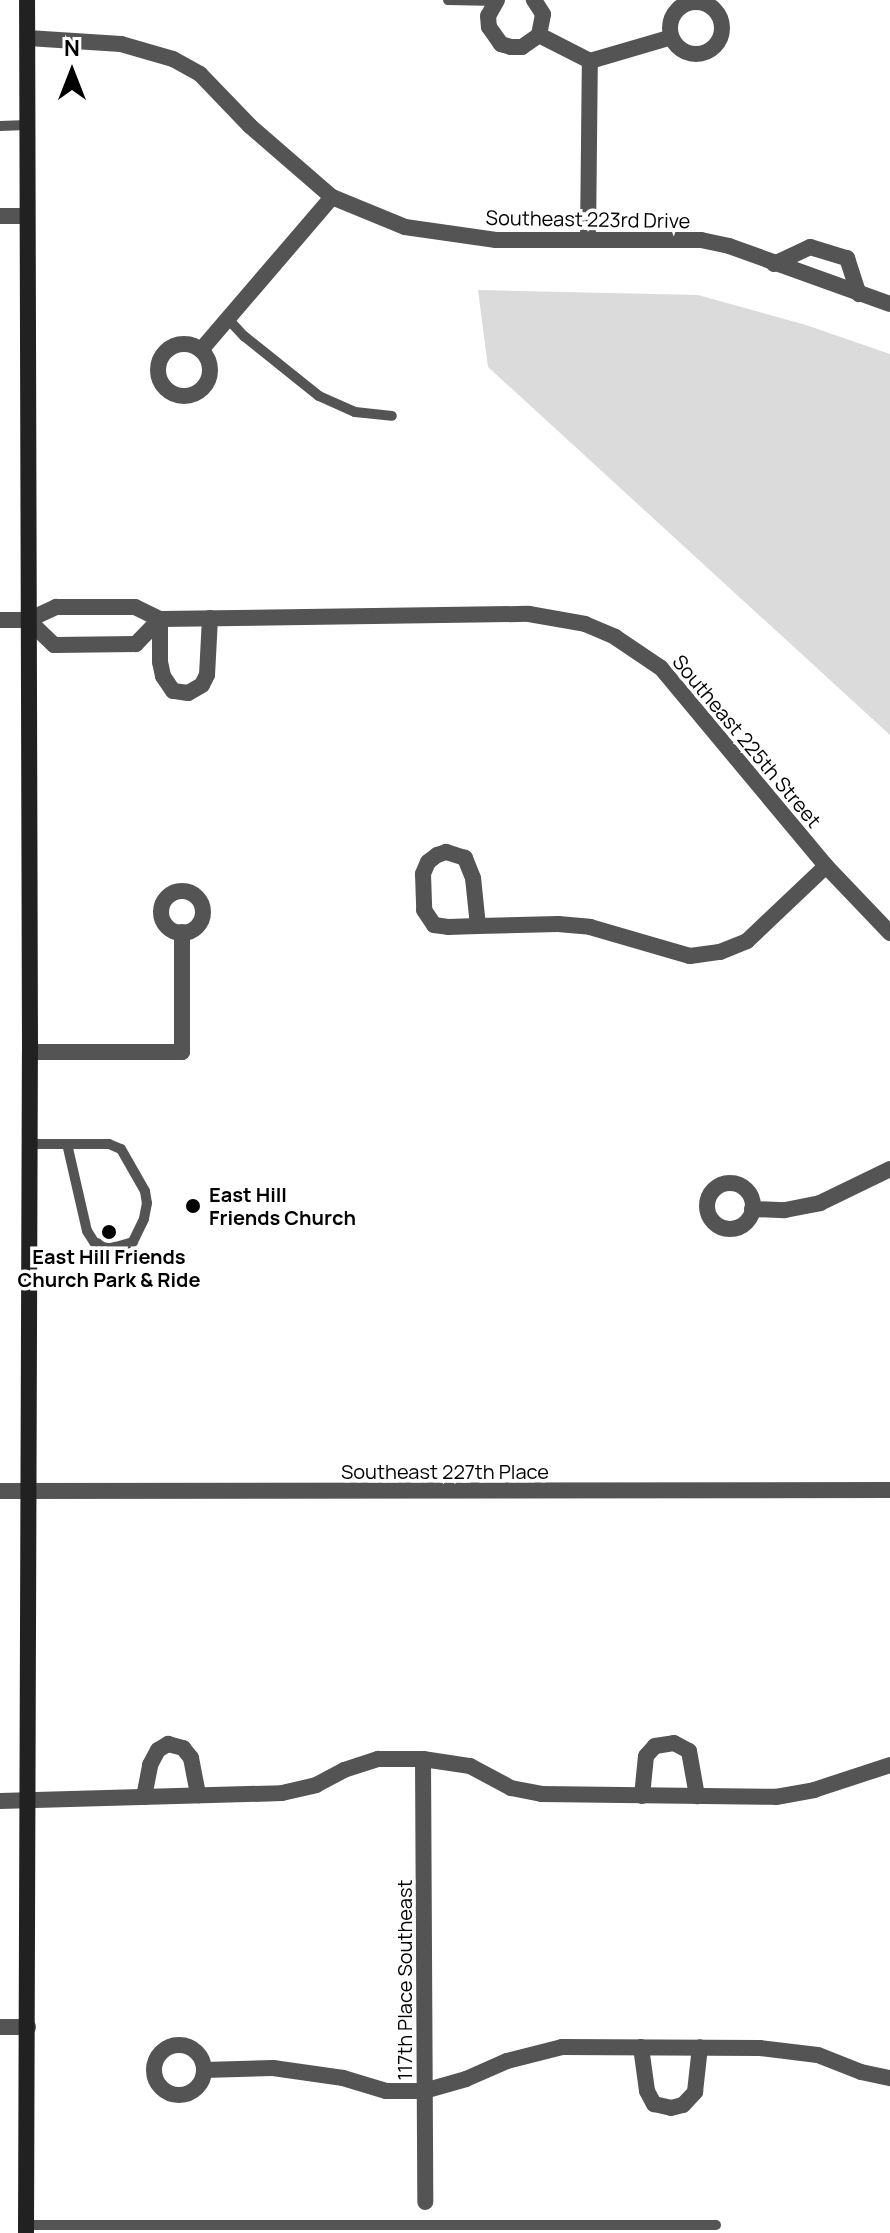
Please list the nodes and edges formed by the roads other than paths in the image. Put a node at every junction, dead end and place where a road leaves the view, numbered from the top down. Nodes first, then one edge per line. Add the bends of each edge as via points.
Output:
1 (27, 0) edge
2 (448, 0) edge
3 (534, 0) edge
4 (496, 1) edge
5 (539, 35) junction
6 (672, 37) dead end
7 (28, 38) junction
8 (590, 61) junction
9 (27, 125) junction
10 (0, 126) edge
11 (332, 197) junction
12 (0, 216) edge
13 (27, 216) junction
14 (588, 238) junction
15 (774, 264) junction
16 (859, 294) junction
17 (890, 304) edge
18 (228, 319) junction
19 (201, 350) dead end
20 (392, 416) dead end
21 (210, 618) junction
22 (160, 619) junction
23 (0, 620) edge
24 (28, 620) junction
25 (826, 866) junction
26 (478, 926) junction
27 (182, 932) dead end
28 (890, 933) edge
29 (30, 1052) junction
30 (29, 1144) junction
31 (67, 1144) junction
32 (890, 1169) edge
33 (752, 1209) dead end
34 (890, 1490) edge
35 (0, 1491) edge
36 (26, 1492) junction
37 (423, 1759) junction
38 (889, 1767) edge
39 (198, 1795) junction
40 (642, 1796) junction
41 (697, 1796) junction
42 (144, 1797) junction
43 (0, 1801) edge
44 (27, 1801) junction
45 (0, 2027) edge
46 (28, 2027) junction
47 (641, 2047) junction
48 (700, 2047) junction
49 (204, 2070) dead end
50 (890, 2078) edge
51 (424, 2091) junction
52 (425, 2202) dead end
53 (716, 2225) dead end
54 (26, 2229) edge

1 - 7 main road
2 - 4 lane
3 - 5 street via 543,14
4 - 5 street via 489,27 501,44 522,47
5 - 8 street
6 - 8 street
7 - 9 main road
7 - 11 street, Southeast 223rd Drive via 121,44 173,59 200,74
8 - 14 street
9 - 10 lane
9 - 13 main road
11 - 14 street, Southeast 223rd Drive via 405,227 447,234 496,240
11 - 18 street
12 - 13 street
13 - 24 main road
14 - 15 street, Southeast 223rd Drive via 701,240
15 - 16 street, Southeast 223rd Drive
15 - 16 street via 810,247 847,258
16 - 17 street, Southeast 223rd Drive
18 - 19 street
18 - 20 lane via 319,396 355,412
21 - 22 street, Southeast 225th Street
21 - 22 street via 207,675 198,690 180,694 163,676
21 - 25 street, Southeast 225th Street via 529,614 585,624 661,668
22 - 24 street, Southeast 225th Street via 135,607 56,607
22 - 24 street via 136,644 54,645
23 - 24 street, Southeast 225th Street
24 - 29 main road
25 - 26 street via 747,941 720,952 690,956 580,926
25 - 28 street, Southeast 225th Street
26 - 26 street via 469,865 456,854 437,855 423,874 429,920 434,925
27 - 29 street via 182,1052
29 - 30 main road
30 - 31 lane
30 - 36 main road
31 - 31 lane via 109,1144 127,1154 147,1203 133,1242 116,1247 94,1242
32 - 33 street via 820,1203
34 - 36 street, Southeast 227th Place
35 - 36 street, Southeast 227th Place
36 - 44 main road
37 - 39 street via 378,1759 282,1793
37 - 40 street via 470,1766 511,1788 541,1794
37 - 51 street, 117th Place Southeast
38 - 41 street via 776,1797
39 - 42 street
39 - 42 street via 191,1758 183,1748 168,1744 150,1765
40 - 41 street
40 - 41 street via 646,1756 655,1746 674,1743 689,1751
42 - 44 street
43 - 44 street
44 - 46 main road
45 - 46 street
46 - 54 main road
47 - 48 street
47 - 48 street via 647,2091 654,2104 671,2108 683,2105 695,2092
47 - 51 street via 562,2047
48 - 50 street via 818,2055
49 - 51 street via 273,2068 343,2078 386,2091
51 - 52 street, 117th Place Southeast
53 - 54 lane

